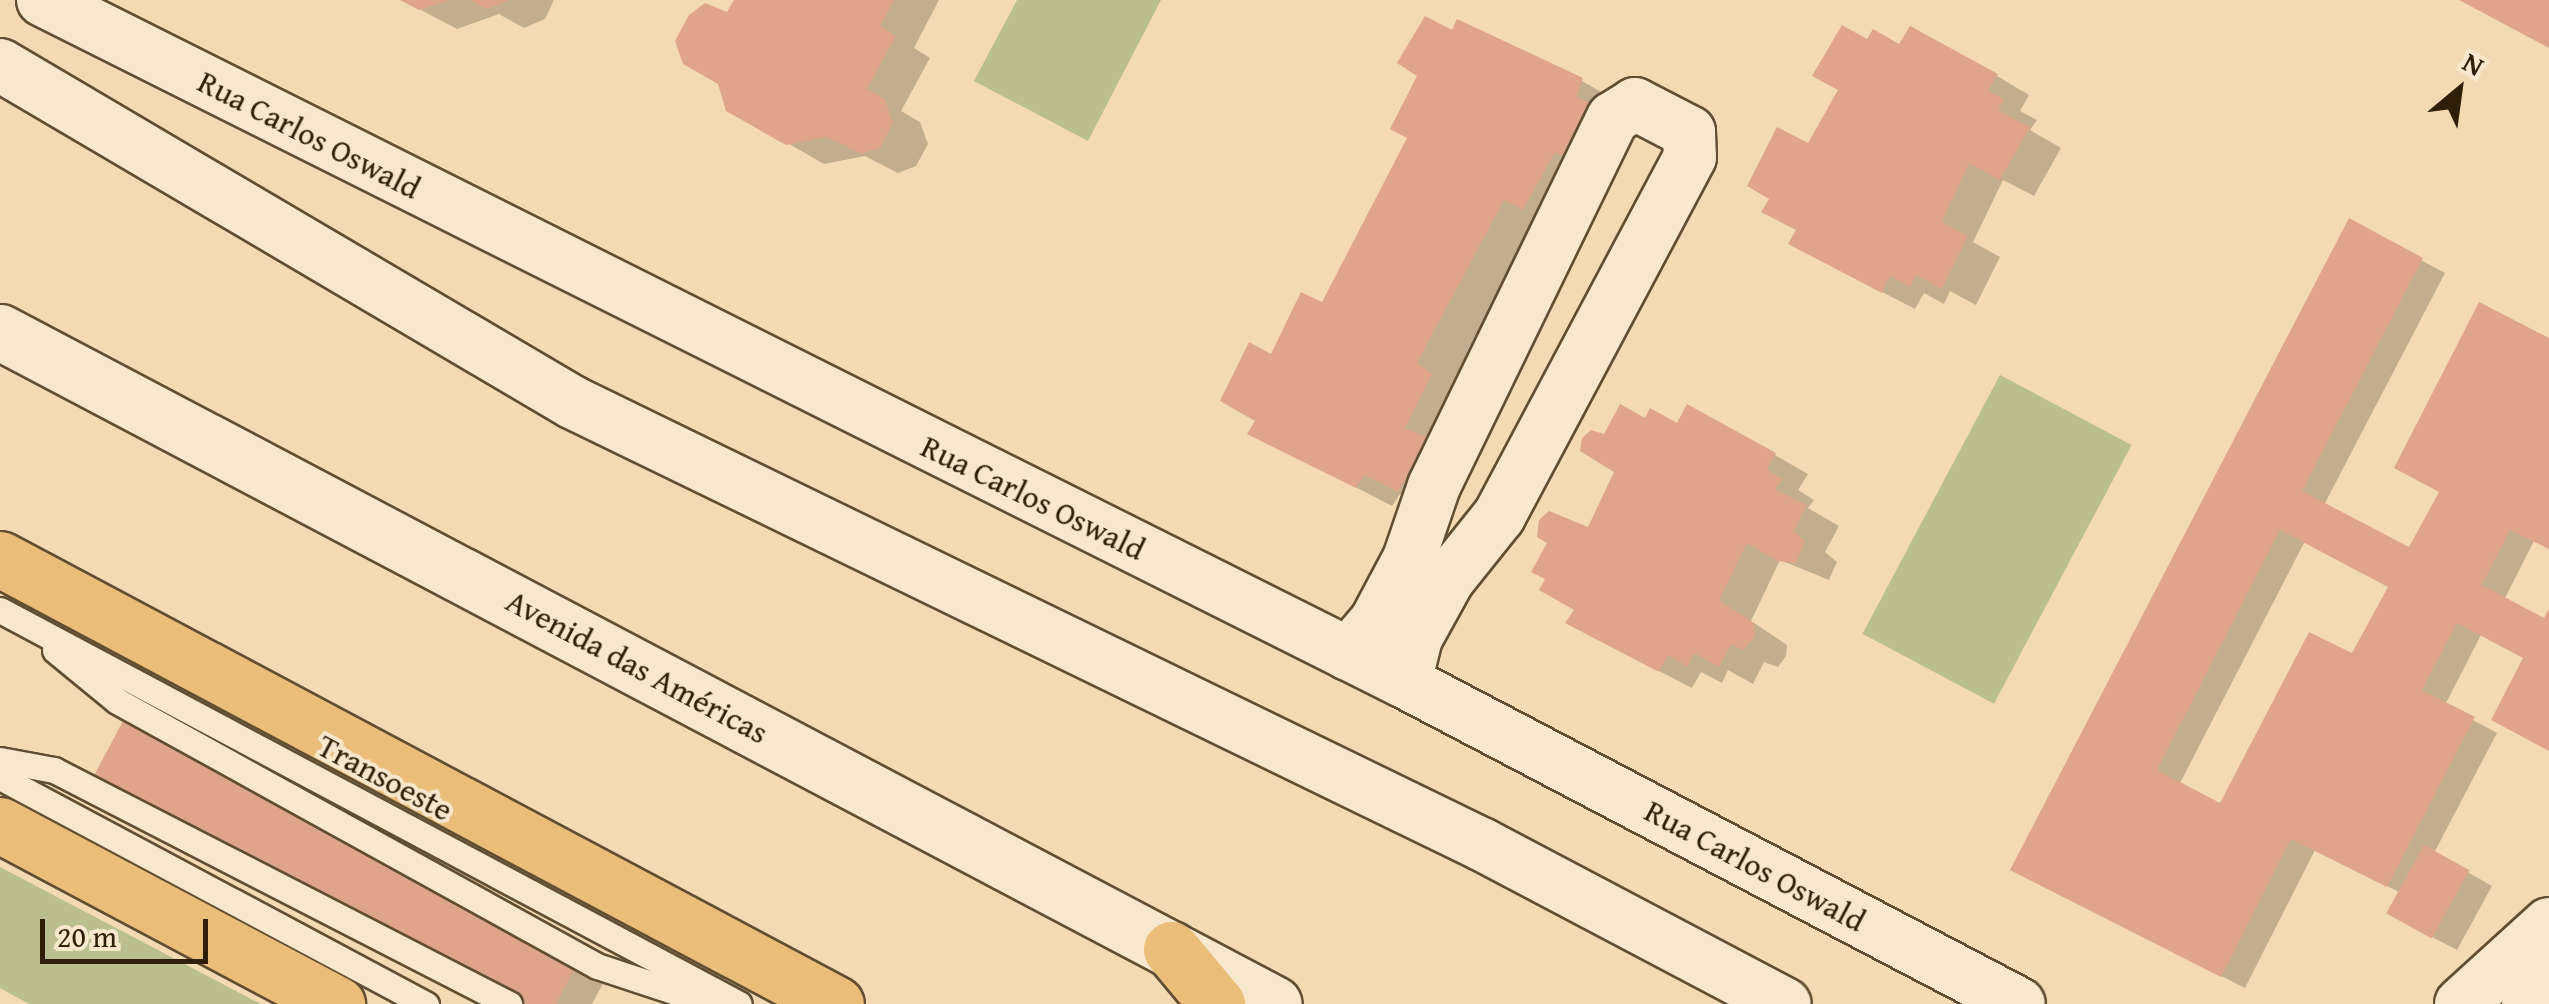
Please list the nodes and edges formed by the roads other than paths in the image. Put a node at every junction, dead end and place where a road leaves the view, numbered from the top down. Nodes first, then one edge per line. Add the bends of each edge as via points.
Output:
1 (43, 0) edge
2 (0, 65) edge
3 (0, 332) edge
4 (0, 559) edge
5 (0, 610) edge
6 (25, 624) junction
7 (1348, 654) junction
8 (1405, 682) junction
9 (0, 760) edge
10 (0, 777) edge
11 (0, 825) edge
12 (2549, 924) edge
13 (1171, 949) junction
14 (2549, 975) edge
15 (338, 1004) edge
16 (426, 1004) edge
17 (510, 1004) edge
18 (712, 1004) edge
19 (739, 1004) edge
20 (836, 1004) edge
21 (1217, 1004) edge
22 (1274, 1004) edge
23 (1785, 1004) edge
24 (2019, 1004) edge
25 (2461, 1004) edge
26 (2530, 1004) edge

1 - 7 street, Rua Carlos Oswald
2 - 23 street via 572,402 1483,845
3 - 13 main road, Avenida das Américas
4 - 20 highway
5 - 6 lane, Transoeste
6 - 18 lane via 117,701 168,730 596,966
6 - 19 lane, Transoeste
7 - 8 street, Rua Carlos Oswald
7 - 8 street via 1376,622 1409,559 1434,486 1612,118 1635,104 1689,132 1690,156 1499,516 1448,580 1416,638
8 - 24 street, Rua Carlos Oswald
9 - 17 lane via 54,770
10 - 16 lane
11 - 15 highway
12 - 25 street
13 - 21 highway
13 - 22 main road, Avenida das Américas
14 - 26 main road

